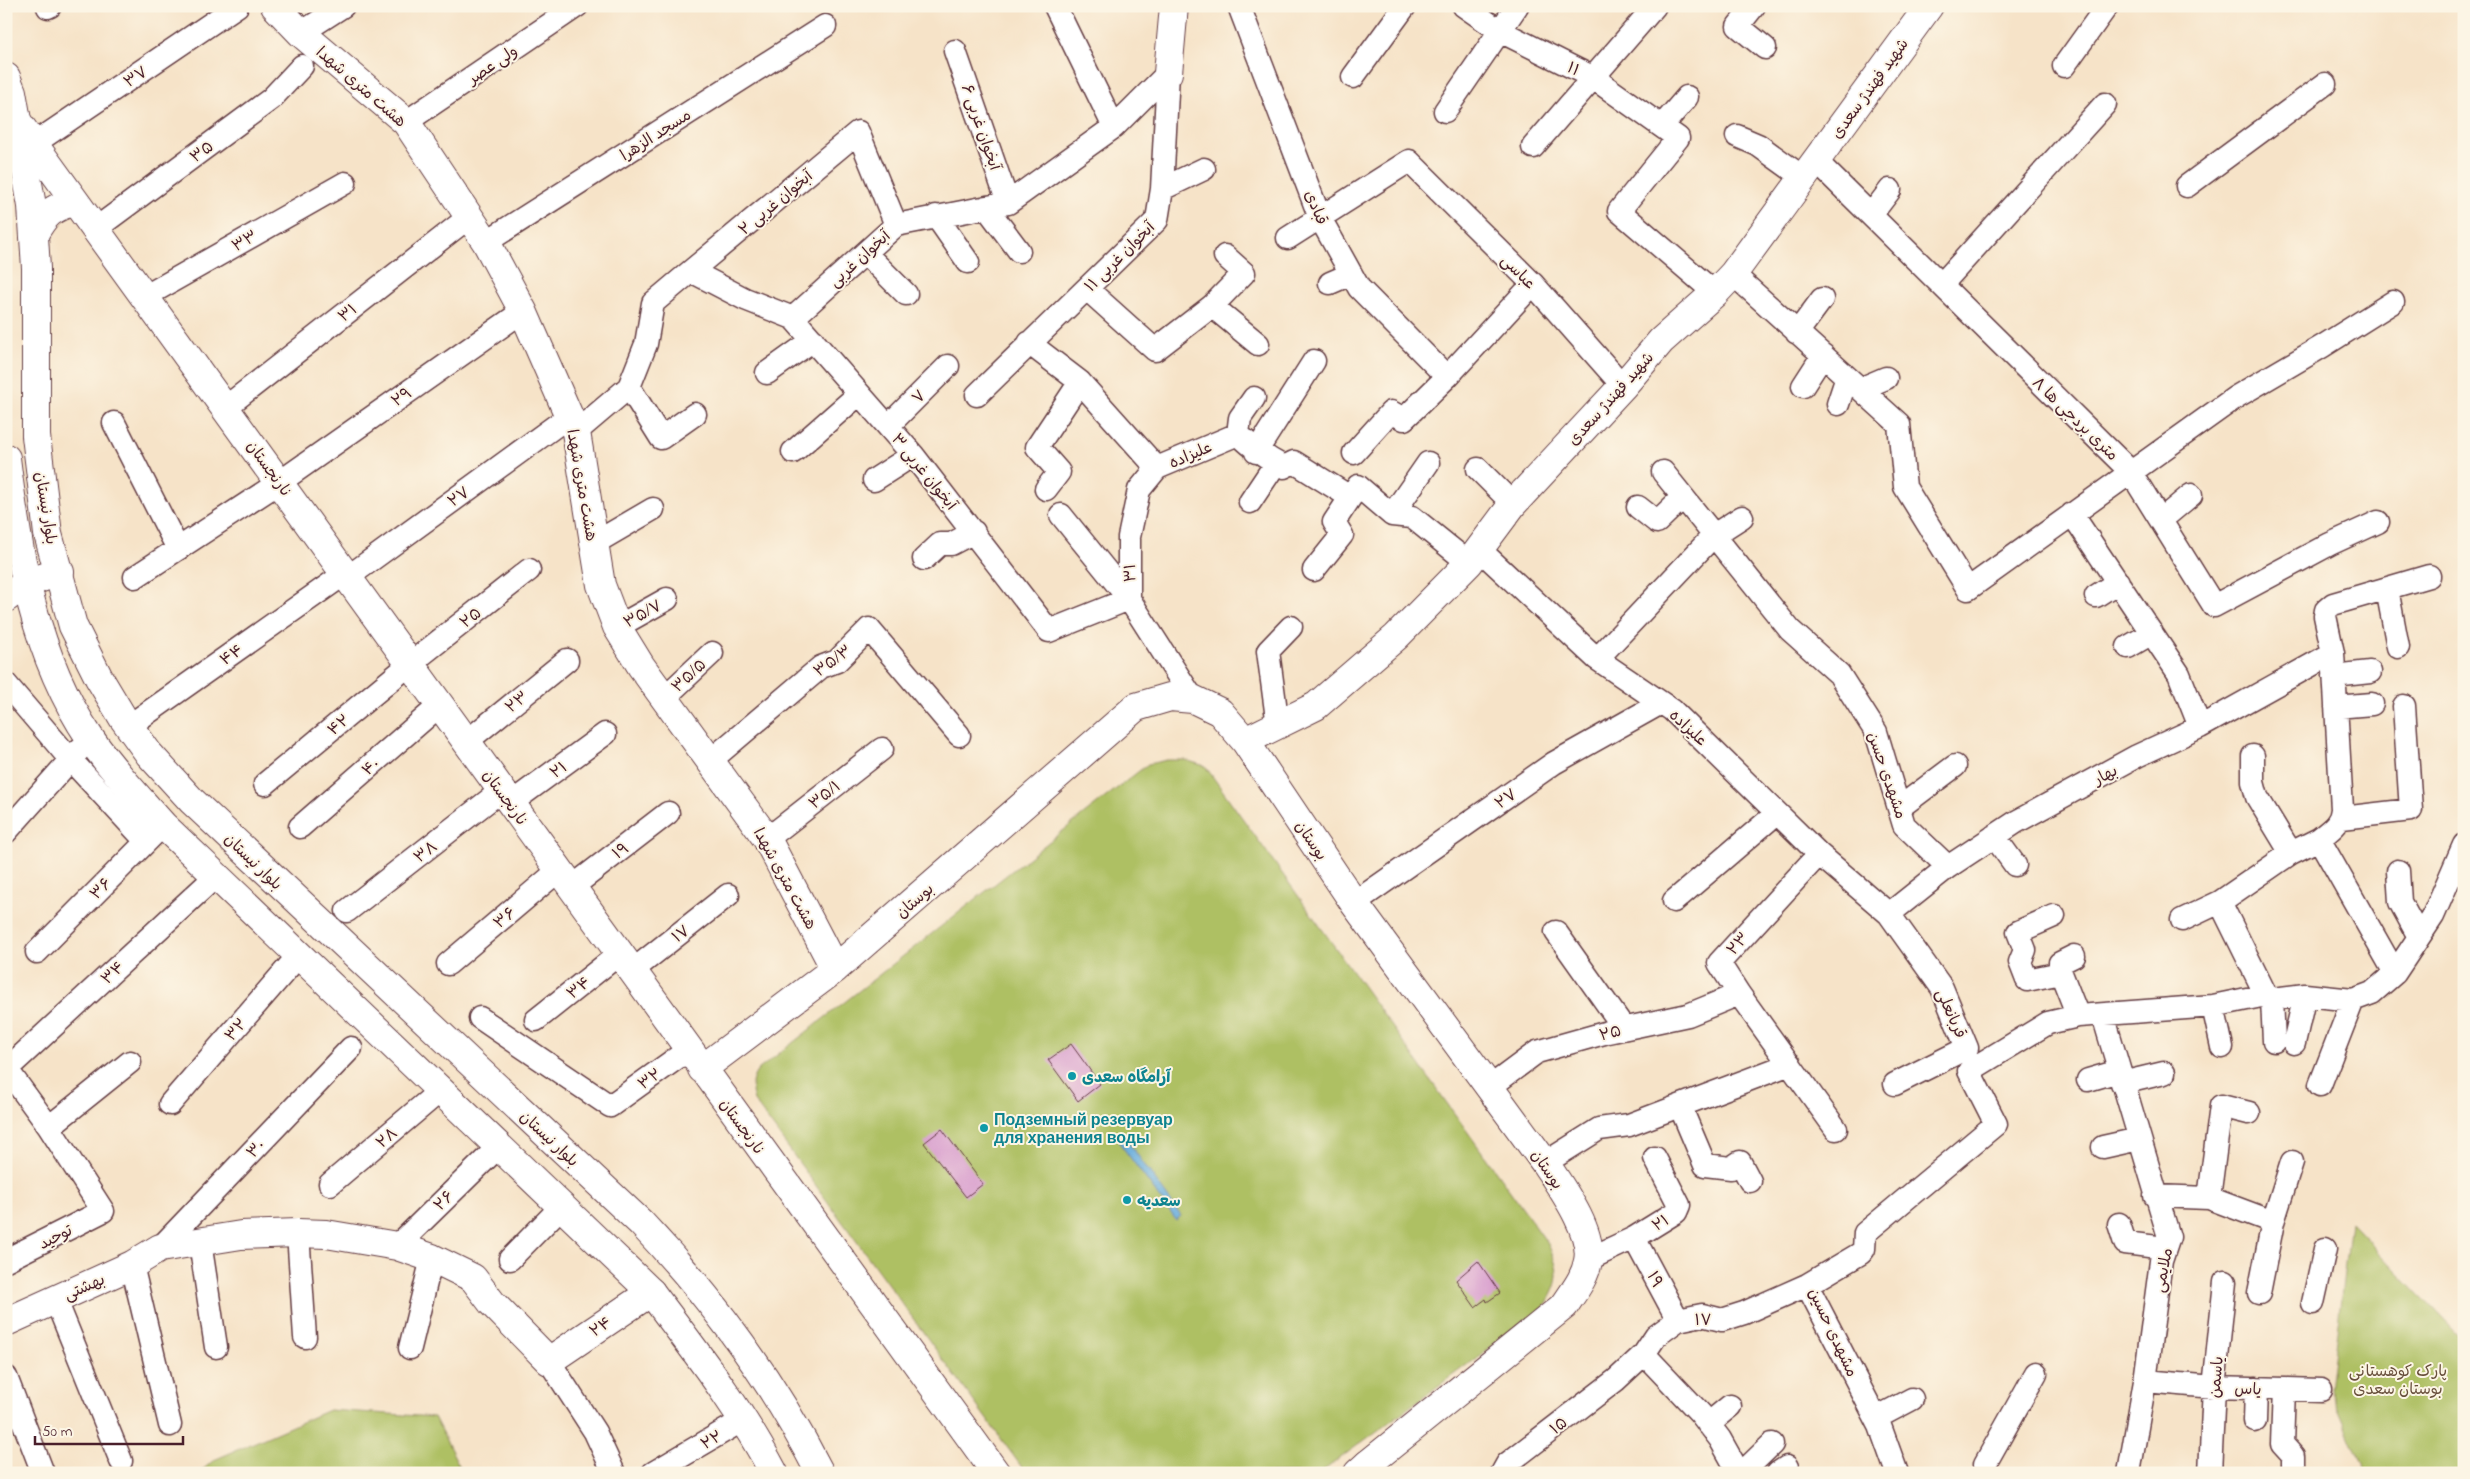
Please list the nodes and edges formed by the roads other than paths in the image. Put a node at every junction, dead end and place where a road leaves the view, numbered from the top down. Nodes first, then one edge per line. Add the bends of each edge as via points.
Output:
1 (238, 6) edge
2 (275, 6) edge
3 (343, 6) edge
4 (577, 6) edge
5 (1055, 6) edge
6 (1174, 6) edge
7 (1239, 6) edge
8 (1405, 6) edge
9 (1464, 6) edge
10 (1517, 6) edge
11 (1655, 6) edge
12 (1754, 6) edge
13 (1929, 6) edge
14 (2107, 6) edge
15 (825, 26) dead end
16 (1500, 30) junction
17 (301, 33) junction
18 (1766, 48) dead end
19 (955, 51) dead end
20 (302, 66) dead end
21 (2064, 66) dead end
22 (1168, 73) junction
23 (1353, 77) dead end
24 (1592, 77) junction
25 (2325, 84) dead end
26 (9, 85) edge
27 (1687, 97) dead end
28 (2105, 104) dead end
29 (1446, 111) dead end
30 (17, 121) junction
31 (406, 122) junction
32 (1114, 127) junction
33 (1670, 132) junction
34 (1737, 136) dead end
35 (32, 145) junction
36 (1533, 147) dead end
37 (1204, 169) dead end
38 (1810, 170) junction
39 (345, 183) dead end
40 (2187, 186) dead end
41 (1162, 189) junction
42 (1890, 190) dead end
43 (74, 202) junction
44 (1008, 203) junction
45 (986, 207) junction
46 (1871, 215) junction
47 (936, 216) junction
48 (468, 218) junction
49 (1320, 218) junction
50 (896, 224) junction
51 (94, 230) junction
52 (34, 234) junction
53 (1288, 238) dead end
54 (486, 242) junction
55 (1019, 251) dead end
56 (865, 254) junction
57 (1225, 256) dead end
58 (968, 262) dead end
59 (691, 271) junction
60 (1352, 274) junction
61 (1330, 283) dead end
62 (1533, 284) junction
63 (1724, 284) junction
64 (1942, 284) junction
65 (1086, 289) junction
66 (906, 294) dead end
67 (144, 297) junction
68 (1822, 299) dead end
69 (2393, 302) dead end
70 (1212, 306) junction
71 (523, 311) junction
72 (793, 318) junction
73 (1797, 332) junction
74 (813, 340) junction
75 (1029, 343) junction
76 (1258, 344) dead end
77 (1822, 355) junction
78 (1314, 362) dead end
79 (948, 366) dead end
80 (767, 373) dead end
81 (1447, 377) junction
82 (1886, 378) dead end
83 (1080, 382) junction
84 (1854, 383) junction
85 (629, 386) junction
86 (1623, 386) junction
87 (1803, 386) dead end
88 (859, 394) junction
89 (977, 395) dead end
90 (1254, 398) dead end
91 (1838, 404) dead end
92 (226, 407) junction
93 (695, 414) dead end
94 (114, 423) dead end
95 (573, 424) junction
96 (888, 426) junction
97 (1238, 434) junction
98 (793, 452) dead end
99 (1256, 452) junction
100 (1354, 453) dead end
101 (913, 454) junction
102 (6, 458) edge
103 (1276, 463) junction
104 (1428, 463) dead end
105 (1157, 468) junction
106 (1478, 469) dead end
107 (2130, 471) junction
108 (1663, 472) dead end
109 (874, 480) dead end
110 (280, 482) junction
111 (1046, 489) dead end
112 (1354, 492) junction
113 (2190, 494) dead end
114 (1683, 497) junction
115 (1250, 502) dead end
116 (1513, 504) junction
117 (1638, 507) dead end
118 (653, 509) dead end
119 (2072, 514) junction
120 (1061, 515) dead end
121 (1392, 515) junction
122 (1742, 517) dead end
123 (2161, 520) junction
124 (2378, 522) dead end
125 (10, 529) edge
126 (974, 532) junction
127 (1714, 535) junction
128 (593, 544) junction
129 (178, 549) junction
130 (1474, 557) junction
131 (924, 559) dead end
132 (529, 570) dead end
133 (1314, 570) dead end
134 (60, 572) junction
135 (2429, 576) dead end
136 (135, 577) dead end
137 (340, 580) junction
138 (2118, 582) junction
139 (2387, 589) junction
140 (16, 590) edge
141 (2096, 596) dead end
142 (667, 599) dead end
143 (1129, 599) junction
144 (617, 627) junction
145 (1291, 628) dead end
146 (1049, 631) joint
147 (2152, 633) junction
148 (2398, 646) dead end
149 (2128, 647) dead end
150 (712, 653) dead end
151 (2333, 653) junction
152 (566, 660) dead end
153 (1597, 660) junction
154 (410, 664) junction
155 (2370, 672) dead end
156 (2334, 676) junction
157 (10, 695) edge
158 (664, 698) junction
159 (1193, 699) junction
160 (1661, 703) junction
161 (2372, 704) dead end
162 (440, 705) junction
163 (2404, 706) dead end
164 (2336, 707) junction
165 (129, 726) junction
166 (1278, 726) junction
167 (2200, 726) junction
168 (605, 734) dead end
169 (959, 735) dead end
170 (90, 738) junction
171 (1245, 741) junction
172 (466, 742) junction
173 (882, 749) dead end
174 (2253, 756) dead end
175 (70, 759) junction
176 (710, 761) junction
177 (1955, 766) dead end
178 (265, 784) dead end
179 (506, 797) junction
180 (1899, 808) junction
181 (668, 813) dead end
182 (1776, 813) junction
183 (2342, 818) junction
184 (300, 827) dead end
185 (8, 828) edge
186 (155, 833) junction
187 (1994, 836) junction
188 (767, 838) junction
189 (2319, 838) junction
190 (2464, 845) edge
191 (2291, 853) junction
192 (1819, 854) junction
193 (2015, 865) dead end
194 (1948, 867) junction
195 (2398, 872) dead end
196 (216, 876) junction
197 (565, 879) junction
198 (728, 895) dead end
199 (1674, 901) dead end
200 (2220, 902) junction
201 (1354, 903) junction
202 (348, 911) dead end
203 (1889, 914) junction
204 (2054, 916) dead end
205 (2182, 920) dead end
206 (1556, 932) dead end
207 (2418, 935) junction
208 (37, 952) dead end
209 (299, 955) junction
210 (625, 962) junction
211 (448, 964) dead end
212 (835, 969) junction
213 (2395, 973) junction
214 (1739, 994) junction
215 (2305, 995) junction
216 (2269, 997) junction
217 (2352, 1000) junction
218 (2213, 1006) junction
219 (2103, 1015) junction
220 (2078, 1016) junction
221 (480, 1018) dead end
222 (536, 1020) dead end
223 (1624, 1028) junction
224 (2222, 1046) dead end
225 (351, 1048) dead end
226 (695, 1059) junction
227 (130, 1062) dead end
228 (1790, 1064) junction
229 (7, 1068) edge
230 (2164, 1073) dead end
231 (2120, 1077) junction
232 (2088, 1080) dead end
233 (1895, 1084) dead end
234 (2320, 1085) dead end
235 (1490, 1087) junction
236 (442, 1090) junction
237 (170, 1104) dead end
238 (1680, 1106) junction
239 (2249, 1113) dead end
240 (49, 1127) junction
241 (1836, 1128) dead end
242 (2139, 1139) junction
243 (2103, 1147) dead end
244 (490, 1154) dead end
245 (1655, 1158) dead end
246 (2292, 1162) dead end
247 (1545, 1163) junction
248 (1750, 1181) dead end
249 (330, 1184) dead end
250 (2155, 1196) junction
251 (2209, 1198) junction
252 (562, 1206) junction
253 (2273, 1222) junction
254 (2119, 1224) dead end
255 (298, 1233) junction
256 (1634, 1238) junction
257 (200, 1242) junction
258 (397, 1246) junction
259 (160, 1248) junction
260 (2165, 1248) junction
261 (2325, 1249) dead end
262 (432, 1258) junction
263 (510, 1259) dead end
264 (1588, 1259) junction
265 (6, 1260) edge
266 (132, 1264) junction
267 (2225, 1282) dead end
268 (1808, 1285) junction
269 (651, 1292) junction
270 (2259, 1293) dead end
271 (55, 1298) junction
272 (2313, 1302) dead end
273 (1678, 1320) junction
274 (6, 1322) edge
275 (305, 1337) dead end
276 (216, 1347) dead end
277 (410, 1348) dead end
278 (1644, 1354) junction
279 (549, 1360) junction
280 (2036, 1373) dead end
281 (6, 1376) edge
282 (1616, 1380) joint
283 (2146, 1381) junction
284 (2214, 1387) junction
285 (2256, 1388) junction
286 (2284, 1389) junction
287 (2321, 1390) dead end
288 (1912, 1399) dead end
289 (1730, 1406) dead end
290 (1876, 1418) junction
291 (743, 1420) junction
292 (2255, 1421) dead end
293 (1708, 1424) junction
294 (170, 1425) dead end
295 (1772, 1444) dead end
296 (121, 1461) dead end
297 (1367, 1470) edge
298 (43, 1473) edge
299 (614, 1473) edge
300 (653, 1473) edge
301 (774, 1473) edge
302 (820, 1473) edge
303 (996, 1473) edge
304 (1502, 1473) edge
305 (1740, 1473) edge
306 (1896, 1473) edge
307 (1986, 1473) edge
308 (2129, 1473) edge
309 (2210, 1473) edge
310 (2293, 1473) edge

1 - 35 street, ۳۷
2 - 17 street, هشت متری شهدا
3 - 17 street
4 - 31 street, ولی عصر
5 - 32 street
6 - 22 street
7 - 49 street, قبادی
8 - 23 street
9 - 16 street, ۱۱
10 - 16 street
11 - 24 street
12 - 18 street via 1738,26
13 - 38 street, شهید فهندژ سعدی
14 - 21 street
15 - 54 street, مسجد الزهرا
16 - 24 street, ۱۱
16 - 29 street
17 - 31 street, هشت متری شهدا
19 - 44 street, آبخوان غربی ۶
20 - 51 street, ۳۵ via 271,99
22 - 32 street, آبخوان غربی
22 - 41 street, آبخوان غربی ۱۱
24 - 33 street, ۱۱
24 - 36 street
25 - 40 street
26 - 30 street, بلوار نیستان
27 - 33 street
28 - 64 street
30 - 35 street, نارنجستان
30 - 52 street, بلوار نیستان
31 - 48 street, هشت متری شهدا
32 - 44 street, آبخوان غربی
33 - 63 street via 1619,211
34 - 38 street, ۸ متری بردجی ها
35 - 43 street, نارنجستان
37 - 41 street
38 - 46 street, ۸ متری بردجی ها
38 - 63 street, شهید فهندژ سعدی
39 - 67 street, ۳۳
41 - 65 street, آبخوان غربی ۱۱ via 1158,220
42 - 46 street
43 - 51 street, نارنجستان
43 - 52 street via 54,208 43,218
44 - 45 street, آبخوان غربی
45 - 47 street, آبخوان غربی
45 - 55 street
46 - 64 street, ۸ متری بردجی ها
47 - 50 street, آبخوان غربی
47 - 58 street
48 - 54 street, هشت متری شهدا
48 - 92 street, ۳۱
49 - 53 street
49 - 60 street, قبادی
49 - 62 street, عباسی via 1409,161
50 - 56 street, آبخوان غربی
50 - 59 street, آبخوان غربی ۲ via 858,132
51 - 67 street, نارنجستان
52 - 134 street, بلوار نیستان via 36,436 48,534
54 - 71 street, هشت متری شهدا
56 - 66 street
56 - 72 street, آبخوان غربی
57 - 70 street via 1244,273
59 - 72 street via 745,299
59 - 85 street via 653,303 646,344
60 - 61 street
60 - 81 street, قبادی via 1359,288
62 - 81 street
62 - 86 street, عباسی
63 - 73 street
63 - 86 street, شهید فهندژ سعدی via 1661,341
64 - 107 street, ۸ متری بردجی ها
65 - 70 street via 1155,350
65 - 75 street, آبخوان غربی ۱۱
67 - 92 street, نارنجستان
68 - 73 street
69 - 107 street via 2236,397
70 - 76 street
71 - 95 street, هشت متری شهدا
71 - 110 street, ۲۹
72 - 74 street, آبخوان غربی ۳
73 - 77 street
74 - 80 street
74 - 88 street, آبخوان غربی ۳
75 - 83 street, علیزاده
75 - 89 street, آبخوان غربی ۱۱
77 - 84 street
77 - 87 street
78 - 99 street
79 - 96 street, ۷
81 - 100 street via 1404,419 1391,412
82 - 84 street
83 - 105 street, علیزاده
83 - 111 street via 1036,447 1059,472
84 - 91 street
84 - 119 street via 1899,424 1905,487 1968,589
85 - 93 street via 661,438
85 - 95 street
86 - 116 street, شهید فهندژ سعدی
88 - 96 street, آبخوان غربی ۳
88 - 98 street
90 - 97 street via 1240,418
92 - 110 street, نارنجستان
94 - 129 street
95 - 128 street, هشت متری شهدا
95 - 137 street, ۲۷
96 - 101 street, آبخوان غربی ۳
97 - 99 street, علیزاده
97 - 105 street, علیزاده
99 - 103 street, علیزاده
101 - 109 street
101 - 126 street, آبخوان غربی ۳
102 - 125 street, بلوار نیستان
103 - 112 street, علیزاده via 1284,467 1294,462
103 - 115 street
104 - 121 street
105 - 143 street, ۳۱ via 1138,490 1129,537
106 - 116 street
107 - 119 street
107 - 123 street, ۸ متری بردجی ها
108 - 114 street, مشهدی حسن
110 - 129 street, ۲۹
110 - 137 street, نارنجستان
112 - 121 street, علیزاده
112 - 133 street via 1334,522 1342,535
113 - 123 street
114 - 117 street via 1656,522
114 - 127 street, مشهدی حسن
116 - 130 street, شهید فهندژ سعدی
118 - 128 street
119 - 138 street
120 - 143 street
121 - 130 street, علیزاده via 1412,517
122 - 127 street
123 - 124 street, ۸ متری بردجی ها via 2214,606
125 - 140 street, بلوار نیستان
126 - 131 street via 952,544 940,544
126 - 146 street, آبخوان غربی ۳
127 - 153 street
127 - 180 street, مشهدی حسن via 1790,630 1840,674 1876,732
128 - 144 street, هشت متری شهدا via 601,585
129 - 136 street, ۲۹
130 - 153 street, علیزاده
130 - 166 street, شهید فهندژ سعدی via 1396,638 1316,706
132 - 154 street, ۲۵
134 - 140 street
134 - 165 street, بلوار نیستان via 73,626 99,678
135 - 139 street
137 - 154 street, نارنجستان
137 - 165 street, ۴۴
138 - 141 street
138 - 147 street
139 - 148 street
139 - 151 street via 2333,604 2326,610
140 - 170 street, بلوار نیستان via 41,638 64,694
142 - 144 street, ۳۵/۷
143 - 146 street, ۳۱
143 - 159 street
144 - 158 street, هشت متری شهدا
145 - 166 street via 1268,651
147 - 149 street
147 - 167 street via 2179,674
150 - 158 street, ۳۵/۵
151 - 156 street
151 - 167 street, بهار
152 - 172 street, ۲۳
153 - 160 street, علیزاده
154 - 162 street, نارنجستان
154 - 178 street, ۴۲
155 - 156 street
156 - 164 street
157 - 175 street
158 - 176 street, هشت متری شهدا
159 - 171 street, بوستان via 1220,712
159 - 212 street, بوستان via 1170,697 1136,707
160 - 182 street, علیزاده via 1672,710
160 - 201 street, ۲۷ via 1554,763
161 - 164 street
162 - 172 street, نارنجستان
162 - 184 street, ۴۰
163 - 183 street via 2411,810
164 - 183 street
165 - 302 street, بلوار نیستان via 161,767 239,846 641,1222 683,1268 747,1349 796,1425
166 - 171 street, شهید فهندژ سعدی
167 - 187 street, بهار via 2137,756
168 - 179 street, ۲۱
169 - 176 street, ۳۵/۳ via 869,629 837,660 821,666
170 - 175 street
170 - 186 street, بلوار نیستان
171 - 201 street, بوستان
172 - 179 street, نارنجستان
173 - 188 street, ۳۵/۱
174 - 191 street via 2253,782 2257,797
175 - 185 street
175 - 186 street
176 - 188 street, هشت متری شهدا
177 - 180 street
179 - 197 street, نارنجستان
179 - 202 street, ۳۸
180 - 194 street, مشهدی حسن via 1904,825
181 - 197 street, ۱۹
182 - 192 street, علیزاده
182 - 199 street
183 - 189 street
186 - 196 street, بلوار نیستان
186 - 208 street, ۳۶
187 - 193 street
187 - 194 street, بهار
188 - 212 street, هشت متری شهدا
189 - 191 street
189 - 213 street
190 - 207 street via 2433,916
191 - 200 street
192 - 203 street, علیزاده
192 - 214 street, ۲۳ via 1719,963
194 - 203 street, بهار
195 - 207 street via 2400,902
196 - 209 street, بلوار نیستان
196 - 229 street, ۳۴
197 - 210 street, نارنجستان
197 - 211 street, ۳۶
198 - 210 street, ۱۷
200 - 205 street
200 - 216 street
201 - 235 street, بوستان
203 - 233 street, قربانعلی via 1942,988 1967,1048
204 - 220 street via 2018,932 2026,950 2020,962 2027,980 2068,964
206 - 223 street
207 - 213 street
209 - 236 street, بلوار نیستان
209 - 237 street, ۳۲
210 - 222 street, ۳۴
210 - 226 street, نارنجستان
212 - 226 street, بوستان
213 - 217 street via 2372,993
214 - 223 street, ۲۵ via 1688,1015
214 - 228 street, ۲۳
215 - 216 street
215 - 216 street via 2284,1042
215 - 217 street
216 - 218 street
217 - 234 street
218 - 219 street
218 - 224 street
219 - 220 street
219 - 231 street, ملایمی
220 - 268 street, مشهدی حسین via 2048,1023 1969,1071 1996,1124 1865,1233 1862,1253
221 - 226 street, ۳۲ via 610,1106
223 - 235 street, ۲۵ via 1537,1052
225 - 259 street, ۳۰
226 - 303 street, نارنجستان
227 - 240 street
228 - 238 street
228 - 241 street, ۲۳
229 - 240 street
230 - 231 street
231 - 232 street
231 - 242 street, ملایمی
235 - 247 street, بوستان
236 - 249 street, ۲۸
236 - 252 street, بلوار نیستان
238 - 247 street via 1629,1125 1599,1129
238 - 248 street via 1705,1165 1731,1168 1740,1162
239 - 251 street via 2221,1106
240 - 265 street, توحید via 103,1211
242 - 243 street
242 - 250 street, ملایمی
244 - 258 street, ۲۶
245 - 256 street, ۲۱ via 1679,1205 1676,1212
246 - 253 street
247 - 264 street, بوستان via 1571,1203 1585,1233
250 - 251 street
250 - 260 street, ملایمی via 2168,1237
251 - 253 street
252 - 263 street
252 - 269 street, بلوار نیستان
253 - 270 street
254 - 260 street via 2125,1243
255 - 257 street via 241,1235
255 - 258 street via 326,1234
255 - 275 street
256 - 264 street, ۲۱
256 - 273 street, ۱۹
257 - 259 street
257 - 276 street
258 - 262 street
259 - 266 street, بهشتی
260 - 283 street, ملایمی
261 - 272 street
262 - 277 street
262 - 279 street via 473,1278 492,1304
264 - 297 street, بوستان via 1580,1284 1565,1305
266 - 271 street, بهشتی
266 - 294 street
267 - 284 street, یاسمن
268 - 273 street, ۱۷ via 1722,1320 1702,1315
268 - 290 street, مشهدی حسین
269 - 279 street, ۲۴
269 - 291 street, بلوار نیستان
271 - 274 street, بهشتی
271 - 296 street
273 - 278 street, ۱۷ via 1656,1336
278 - 282 street, ۱۷
278 - 293 street
279 - 299 street via 595,1432
280 - 307 street via 1985,1464
281 - 298 street
282 - 304 street, ۱۵ via 1508,1464
283 - 284 street, یاس
283 - 308 street, ملایمی
284 - 285 street, یاس
284 - 309 street, یاسمن
285 - 286 street, یاس
285 - 292 street
286 - 287 street, یاس
286 - 310 street via 2282,1444 2293,1456
288 - 290 street
289 - 293 street
290 - 306 street, مشهدی حسین
291 - 300 street, ۲۲
291 - 301 street, بلوار نیستان
293 - 305 street
295 - 305 street

